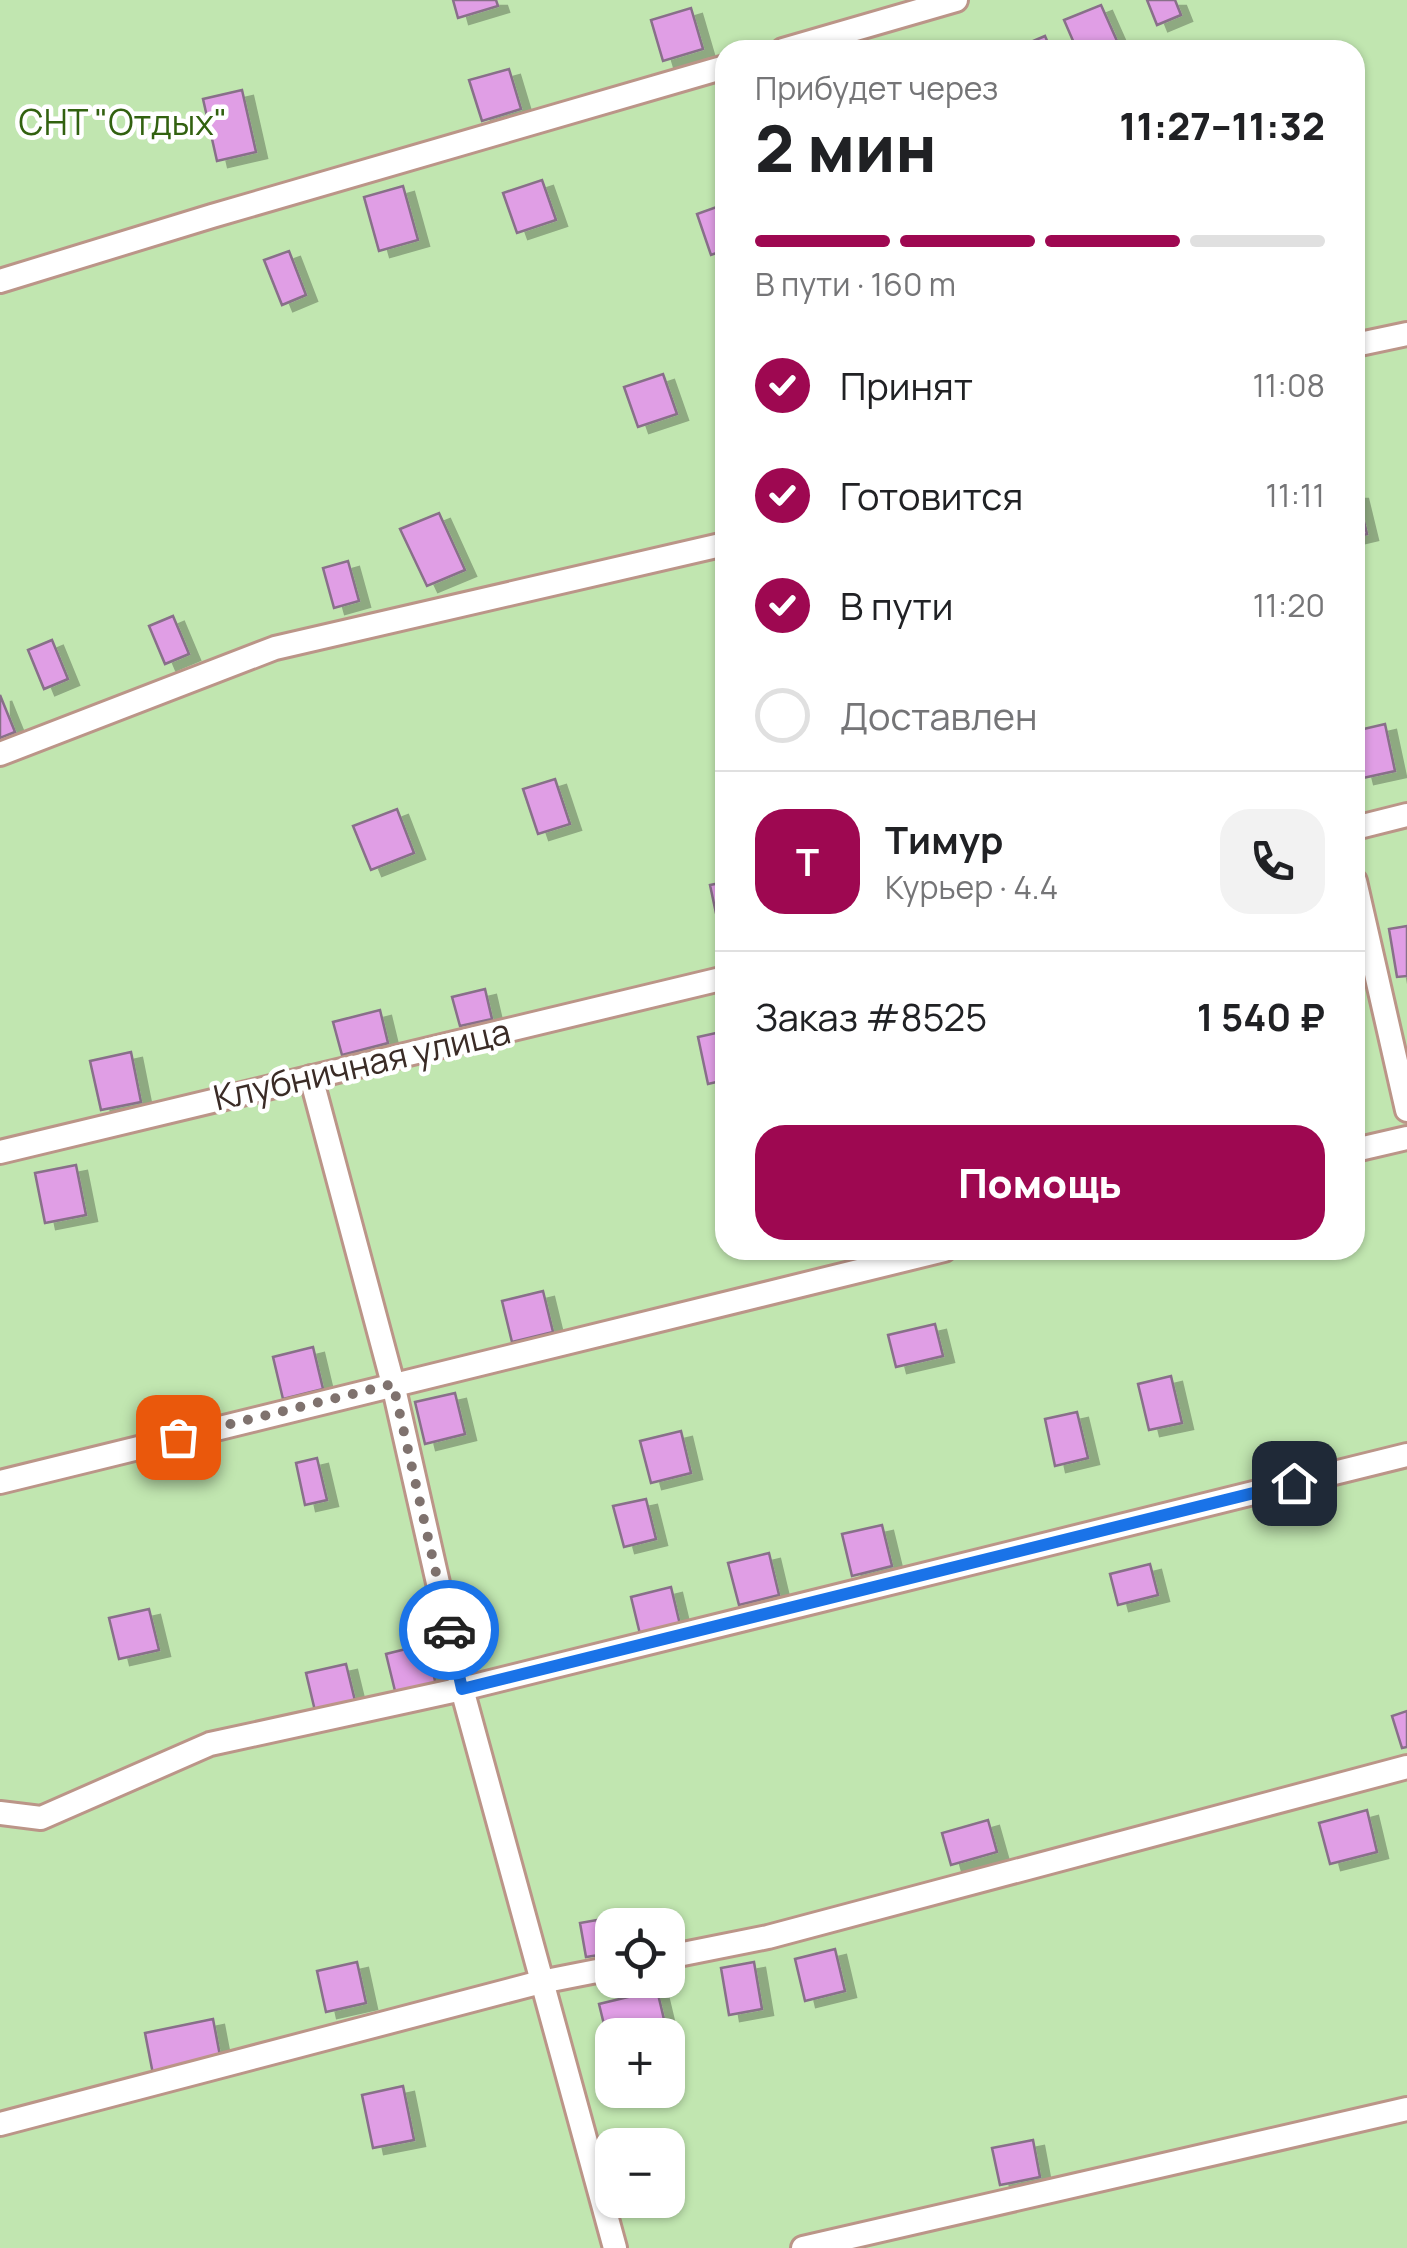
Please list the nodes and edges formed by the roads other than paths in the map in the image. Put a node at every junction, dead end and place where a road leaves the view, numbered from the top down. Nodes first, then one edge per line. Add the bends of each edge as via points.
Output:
1 (956, 0) edge
2 (818, 40) edge
3 (715, 70) edge
4 (0, 281) edge
5 (1407, 334) edge
6 (1365, 343) edge
7 (715, 546) edge
8 (0, 754) edge
9 (1407, 815) edge
10 (1365, 826) edge
11 (1365, 925) edge
12 (715, 980) edge
13 (311, 1077) junction
14 (1407, 1110) edge
15 (1407, 1138) edge
16 (1365, 1148) edge
17 (0, 1152) edge
18 (903, 1260) edge
19 (393, 1384) junction
20 (1407, 1455) edge
21 (0, 1482) edge
22 (462, 1689) junction
23 (1407, 1767) edge
24 (0, 1813) edge
25 (685, 1954) edge
26 (595, 1971) edge
27 (541, 1982) junction
28 (1407, 2109) edge
29 (0, 2124) edge
30 (615, 2248) edge
31 (803, 2248) edge

1 - 2 lane
3 - 4 lane
5 - 6 lane
7 - 8 lane via 275,648
9 - 10 lane
11 - 14 lane
12 - 13 lane, Клубничная улица
13 - 17 lane, Клубничная улица
13 - 19 lane
15 - 16 lane
18 - 19 lane
19 - 21 lane
19 - 22 lane
20 - 22 lane
22 - 24 lane via 210,1744 41,1818
22 - 27 lane
23 - 25 lane
26 - 27 lane
27 - 29 lane
27 - 30 lane
28 - 31 lane

